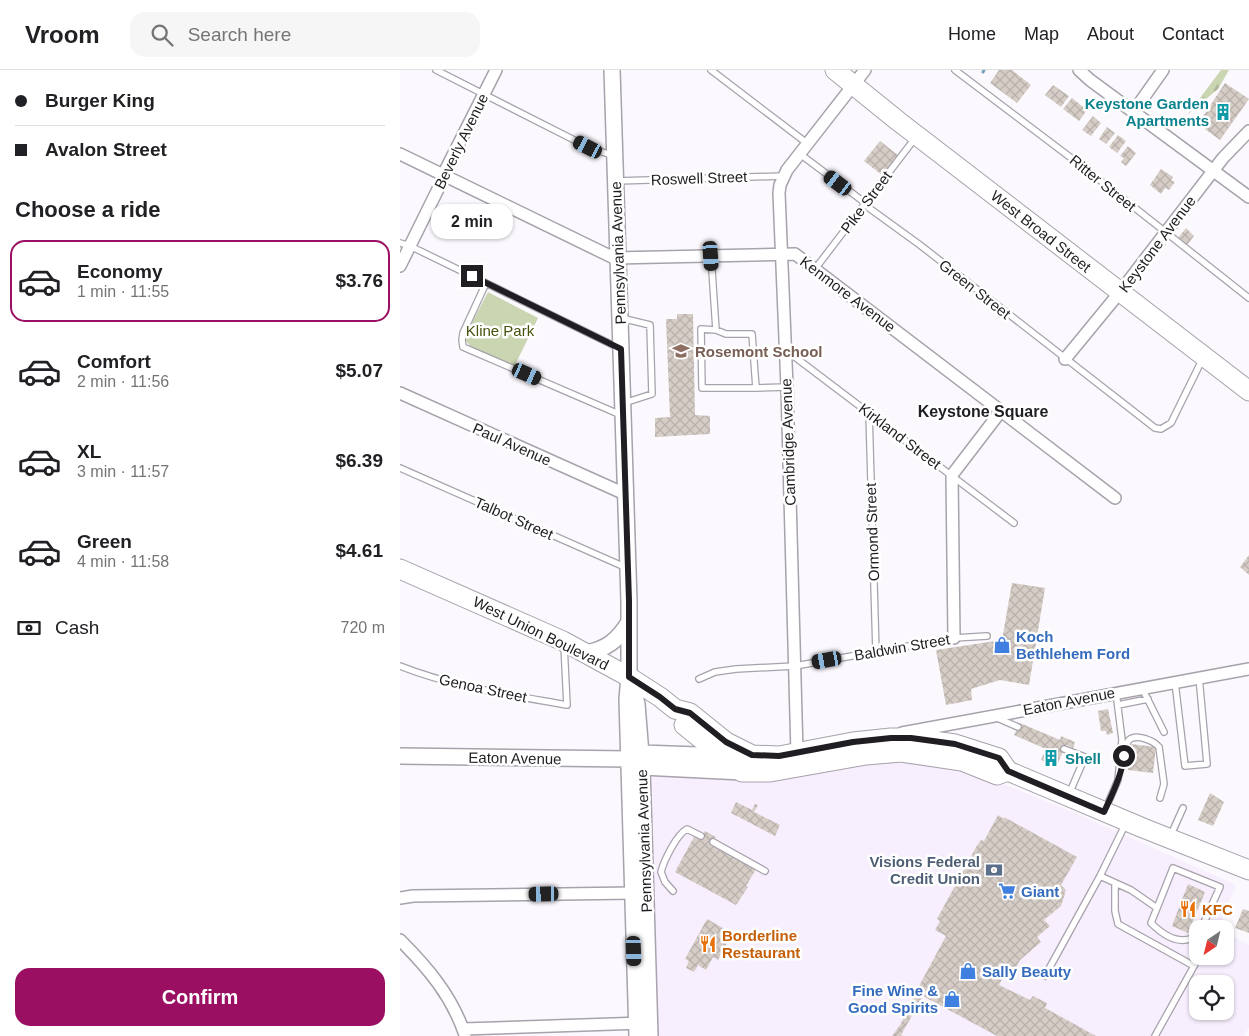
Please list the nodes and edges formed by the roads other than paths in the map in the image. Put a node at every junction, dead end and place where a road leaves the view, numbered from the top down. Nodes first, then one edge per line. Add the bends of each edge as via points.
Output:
1 (436, 70) edge
2 (496, 70) edge
3 (612, 70) edge
4 (711, 70) edge
5 (835, 70) edge
6 (955, 70) edge
7 (1079, 70) edge
8 (1163, 70) edge
9 (859, 77) edge
10 (484, 94) junction
11 (1134, 111) junction
12 (1249, 130) edge
13 (917, 135) junction
14 (808, 144) junction
15 (400, 154) edge
16 (800, 154) junction
17 (615, 157) junction
18 (1213, 170) junction
19 (443, 175) junction
20 (783, 176) junction
21 (616, 181) junction
22 (1249, 197) edge
23 (864, 202) junction
24 (1165, 233) junction
25 (405, 245) edge
26 (782, 254) junction
27 (711, 256) junction
28 (618, 259) junction
29 (400, 266) edge
30 (815, 269) junction
31 (486, 284) junction
32 (1120, 292) junction
33 (1249, 298) edge
34 (620, 318) junction
35 (716, 330) junction
36 (621, 349) junction
37 (785, 350) junction
38 (1204, 356) junction
39 (1065, 359) junction
40 (787, 387) junction
41 (756, 388) junction
42 (1249, 391) edge
43 (400, 393) edge
44 (622, 410) junction
45 (1001, 411) junction
46 (869, 413) junction
47 (400, 468) edge
48 (952, 475) junction
49 (625, 494) junction
50 (1115, 498) dead end
51 (1014, 523) dead end
52 (400, 568) edge
53 (628, 568) junction
54 (629, 622) junction
55 (987, 636) dead end
56 (954, 638) junction
57 (563, 641) junction
58 (876, 652) junction
59 (586, 653) junction
60 (400, 666) edge
61 (795, 666) junction
62 (1249, 669) edge
63 (629, 677) junction
64 (1199, 677) junction
65 (699, 679) dead end
66 (1175, 682) junction
67 (1145, 687) junction
68 (1116, 692) junction
69 (1148, 699) junction
70 (1118, 705) junction
71 (675, 709) junction
72 (992, 716) junction
73 (1018, 728) dead end
74 (1164, 732) dead end
75 (891, 738) junction
76 (1064, 748) dead end
77 (797, 753) junction
78 (752, 755) junction
79 (400, 756) edge
80 (722, 757) junction
81 (637, 760) junction
82 (1008, 771) junction
83 (742, 772) junction
84 (1118, 774) junction
85 (1069, 796) junction
86 (1160, 798) dead end
87 (1183, 808) dead end
88 (1104, 812) junction
89 (1127, 821) junction
90 (702, 836) dead end
91 (1170, 839) junction
92 (713, 842) dead end
93 (765, 870) dead end
94 (1249, 870) edge
95 (1100, 876) junction
96 (1116, 883) junction
97 (673, 891) dead end
98 (633, 893) junction
99 (400, 898) edge
100 (1157, 908) junction
101 (1205, 920) edge
102 (1189, 939) edge
103 (400, 940) edge
104 (1194, 966) joint
105 (1045, 976) dead end
106 (643, 1030) edge
107 (464, 1032) edge
108 (1155, 1036) edge

1 - 10 lane
2 - 10 street, Beverly Avenue
3 - 17 street, Pennsylvania Avenue
4 - 14 lane
5 - 9 main road, West Broad Street
6 - 24 lane, Ritter Street
7 - 11 street
8 - 11 street
9 - 13 main road, West Broad Street
9 - 14 street, Cambridge Avenue
10 - 17 lane via 588,147
10 - 19 street, Beverly Avenue
11 - 18 street
12 - 18 street, Keystone Avenue
13 - 23 lane, Pike Street
13 - 32 main road, West Broad Street
14 - 16 street, Cambridge Avenue
15 - 19 street, Kenmore Avenue
16 - 20 street, Cambridge Avenue
16 - 23 lane, Green Street
17 - 21 street, Pennsylvania Avenue
18 - 22 street
18 - 24 street, Keystone Avenue
19 - 25 street, Beverly Avenue
19 - 28 street, Kenmore Avenue
20 - 21 lane, Roswell Street
20 - 26 street, Cambridge Avenue via 778,193
21 - 28 street, Pennsylvania Avenue
23 - 30 lane, Pike Street
23 - 39 lane, Green Street
24 - 32 street, Keystone Avenue
24 - 33 lane, Ritter Street
25 - 29 street, Beverly Avenue
25 - 31 lane
26 - 27 street, Kenmore Avenue
26 - 30 street, Kenmore Avenue via 794,254
26 - 37 street, Cambridge Avenue
27 - 28 street, Kenmore Avenue
27 - 35 lane
28 - 34 street, Pennsylvania Avenue
30 - 45 street, Kenmore Avenue
31 - 36 lane
31 - 44 lane via 463,333 463,346
32 - 38 main road, West Broad Street
32 - 39 street, Keystone Avenue
34 - 36 street, Pennsylvania Avenue
34 - 44 lane via 650,325 652,394
35 - 41 lane via 726,334 752,334
35 - 41 lane via 701,329 702,388
36 - 44 street, Pennsylvania Avenue
37 - 40 street, Cambridge Avenue
37 - 46 lane, Kirkland Street
38 - 39 lane, Green Street via 1171,423 1161,429 1150,425
38 - 42 main road, West Broad Street
40 - 41 lane
40 - 61 street, Cambridge Avenue
43 - 49 street, Paul Avenue
44 - 49 street, Pennsylvania Avenue
45 - 48 street
45 - 50 street, Kenmore Avenue
46 - 48 lane, Kirkland Street
46 - 58 lane, Ormond Street
47 - 53 lane, Talbot Street
48 - 51 lane, Kirkland Street
48 - 56 street
49 - 53 street, Pennsylvania Avenue
52 - 57 main road, West Union Boulevard
53 - 54 street, Pennsylvania Avenue
54 - 59 street via 615,642 601,650
54 - 63 street, Pennsylvania Avenue
55 - 56 lane, Baldwin Street
56 - 58 lane, Baldwin Street
57 - 59 main road, West Union Boulevard
57 - 60 lane, Genoa Street via 567,705 460,685
58 - 61 lane, Baldwin Street
59 - 63 main road, West Union Boulevard
61 - 65 lane, Baldwin Street via 736,669 715,672
61 - 77 street, Cambridge Avenue
62 - 64 street, Eaton Avenue
63 - 71 main road, West Union Boulevard
63 - 81 street, Pennsylvania Avenue via 627,699
64 - 66 street, Eaton Avenue
64 - 66 lane via 1207,764 1185,766
66 - 67 street, Eaton Avenue
67 - 68 street, Eaton Avenue
67 - 69 lane
68 - 70 lane
68 - 72 street, Eaton Avenue
69 - 70 lane
69 - 74 lane
70 - 84 lane via 1122,740
71 - 78 main road, West Union Boulevard via 690,713 726,742
71 - 80 main road, West Union Boulevard via 680,721
72 - 73 lane
72 - 75 street, Eaton Avenue via 916,729
75 - 77 main road, West Union Boulevard
75 - 82 main road, West Union Boulevard via 955,744 999,758
76 - 85 lane via 1085,757
77 - 78 main road, West Union Boulevard
78 - 80 street, Eaton Avenue
79 - 81 street, Eaton Avenue
80 - 81 street, Eaton Avenue
80 - 83 main road, West Union Boulevard
81 - 83 street, Eaton Avenue
81 - 98 street, Pennsylvania Avenue
81 - 106 street, Pennsylvania Avenue
82 - 83 main road, West Union Boulevard via 997,774 962,761 902,752 770,772
82 - 85 main road, West Union Boulevard
84 - 86 lane via 1123,767 1129,740 1150,739 1156,742 1164,784
84 - 88 lane
85 - 88 main road, West Union Boulevard
87 - 91 lane
88 - 89 main road, West Union Boulevard
89 - 91 main road, West Union Boulevard
89 - 95 lane
90 - 97 lane via 687,829 676,840 661,872
91 - 94 main road, West Union Boulevard
92 - 93 lane
95 - 96 lane
95 - 105 lane
96 - 100 lane
96 - 104 lane via 1118,924
98 - 99 street
98 - 106 street, Pennsylvania Avenue
100 - 101 lane via 1173,868 1220,887
100 - 102 lane via 1151,923 1157,929 1178,941
103 - 107 street via 438,983
104 - 108 lane
106 - 107 street

